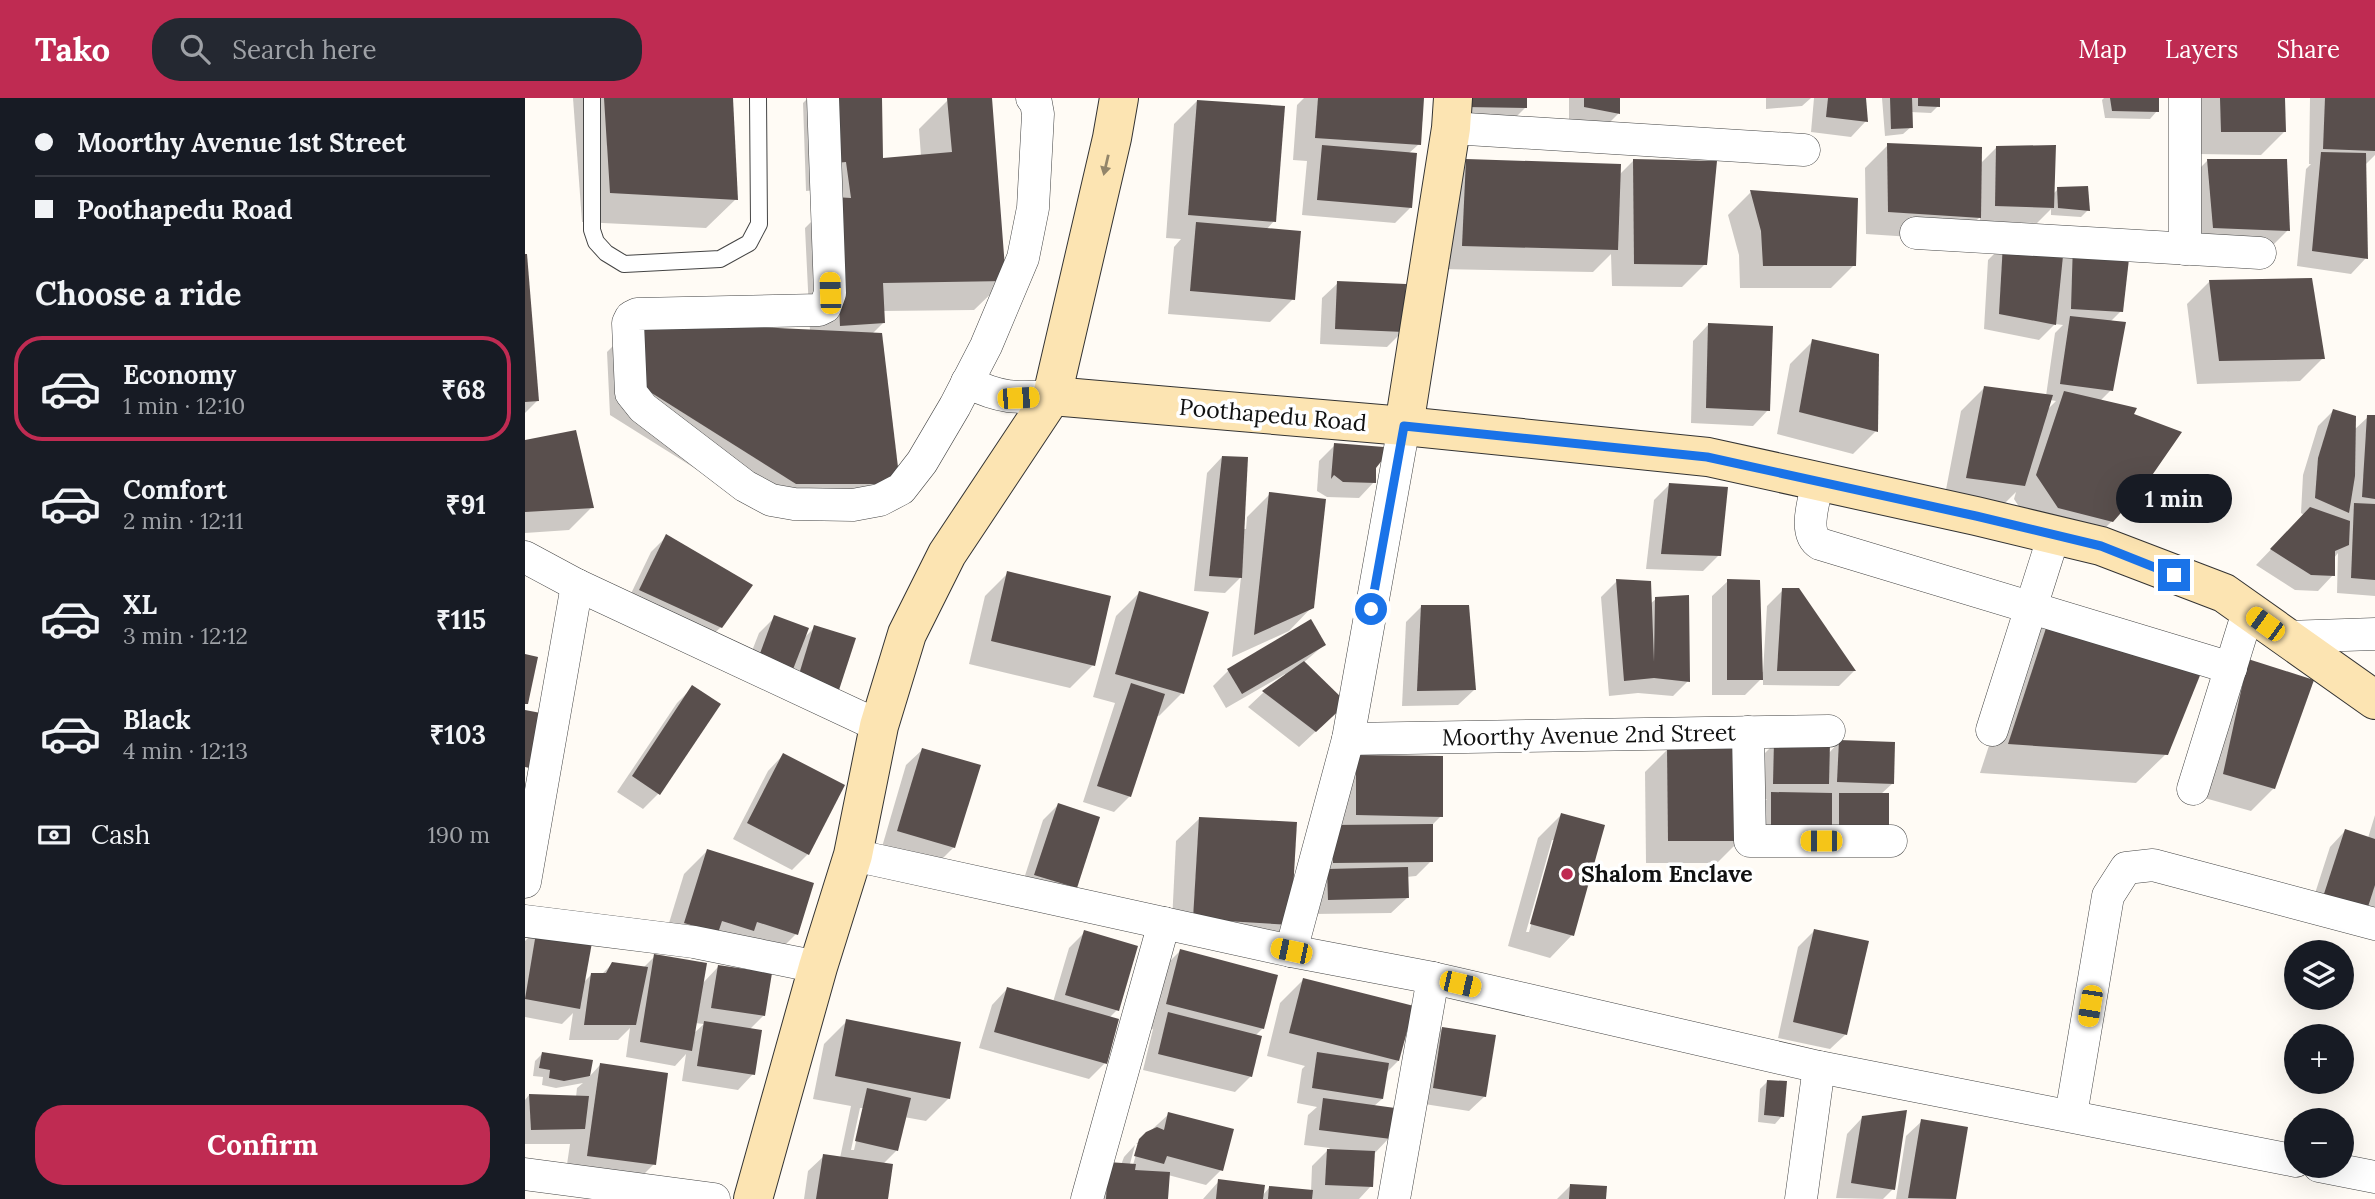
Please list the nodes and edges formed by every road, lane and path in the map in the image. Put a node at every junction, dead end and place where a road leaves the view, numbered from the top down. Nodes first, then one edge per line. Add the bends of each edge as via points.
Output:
1 (592, 98) edge
2 (758, 98) edge
3 (823, 98) edge
4 (1032, 98) edge
5 (1119, 98) edge
6 (2185, 98) edge
7 (1452, 113) edge
8 (1804, 150) dead end
9 (1916, 233) dead end
10 (2185, 249) junction
11 (2260, 253) dead end
12 (967, 382) junction
13 (1052, 396) junction
14 (1404, 426) junction
15 (1818, 481) junction
16 (2054, 535) junction
17 (525, 557) edge
18 (577, 585) junction
19 (2031, 606) junction
20 (2248, 611) junction
21 (2375, 634) edge
22 (2283, 637) junction
23 (2231, 668) junction
24 (2375, 700) edge
25 (879, 726) junction
26 (1992, 730) dead end
27 (1829, 731) dead end
28 (1748, 732) junction
29 (1348, 740) junction
30 (2193, 789) dead end
31 (1891, 841) dead end
32 (853, 855) junction
33 (525, 882) edge
34 (525, 921) edge
35 (1164, 923) junction
36 (2375, 924) edge
37 (1291, 951) junction
38 (818, 967) junction
39 (1433, 978) junction
40 (1819, 1067) junction
41 (2071, 1115) junction
42 (2284, 1159) edge
43 (2354, 1173) edge
44 (525, 1174) edge
45 (2375, 1177) edge
46 (714, 1199) edge
47 (753, 1199) edge
48 (1087, 1199) edge
49 (1394, 1199) edge
50 (1801, 1199) edge

1 - 2 lane via 592,230 606,253 624,264 720,259 749,243 759,224
3 - 12 street via 830,293 825,307 637,314 628,323 631,393 643,408 744,486 771,500 853,505 880,500 901,489 922,462
4 - 12 street via 1038,114 1033,208 1023,258
5 -> 13 street
6 - 10 street
7 - 8 street
7 - 14 street
9 - 10 street
10 - 11 street
12 - 13 street via 990,394
13 - 14 street, Poothapedu Road
13 - 25 street via 947,554 907,634
14 - 15 street, Poothapedu Road via 1707,457
14 - 29 street
15 - 16 street, Poothapedu Road
15 - 19 street via 1811,528 1815,541
16 - 19 street
16 - 20 street, Poothapedu Road via 2101,546 2224,593
17 - 18 street
18 - 25 street
18 - 33 street
19 - 23 street
19 - 26 street
20 - 22 street, Poothapedu Road
20 - 23 street
21 - 22 street
22 - 24 street, Poothapedu Road
23 - 30 street
25 - 32 street
27 - 28 street, Moorthy Avenue 2nd Street
28 - 29 street, Moorthy Avenue 2nd Street
28 - 31 street via 1750,841
29 - 37 street
32 - 35 street
32 - 38 street
34 - 38 street via 694,942
35 - 37 street
35 - 48 street
36 - 41 street via 2153,864 2126,868 2108,896
37 - 39 street
38 - 47 street
39 - 40 street
39 - 49 street
40 - 41 street
40 - 50 street
41 - 42 street
43 - 45 street
44 - 46 street

